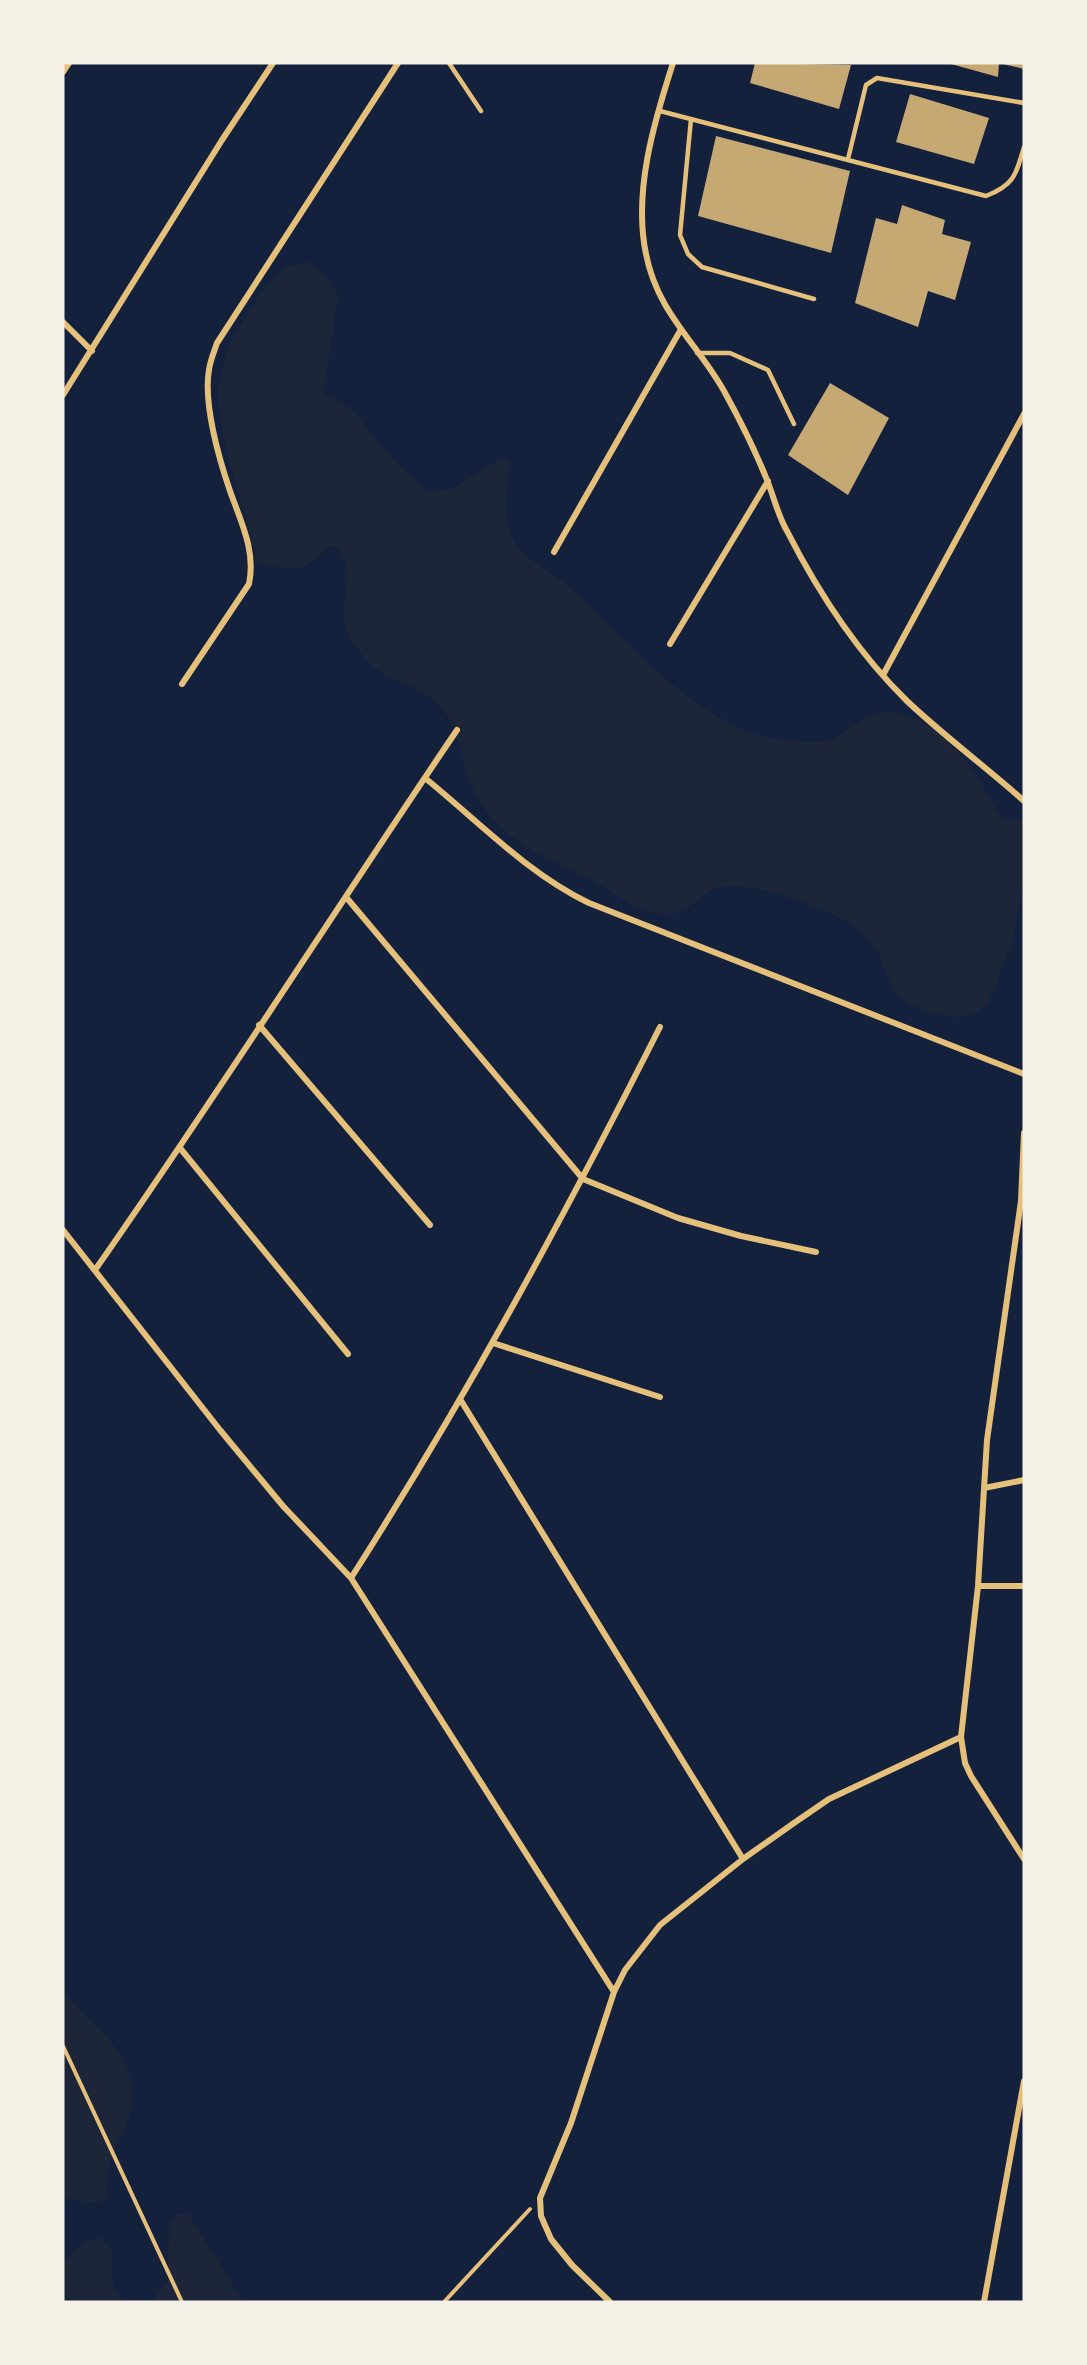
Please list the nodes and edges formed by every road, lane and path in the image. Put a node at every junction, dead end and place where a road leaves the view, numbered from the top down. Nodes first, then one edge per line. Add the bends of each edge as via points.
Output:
1 (69, 63) edge
2 (273, 63) edge
3 (398, 63) edge
4 (449, 63) edge
5 (673, 63) edge
6 (63, 72) edge
7 (1024, 103) edge
8 (481, 111) dead end
9 (660, 111) junction
10 (691, 119) junction
11 (1024, 147) edge
12 (848, 159) junction
13 (814, 299) dead end
14 (63, 322) edge
15 (680, 331) junction
16 (92, 351) junction
17 (697, 353) junction
18 (63, 394) edge
19 (1024, 414) edge
20 (794, 424) dead end
21 (768, 481) junction
22 (554, 552) dead end
23 (670, 644) dead end
24 (883, 675) junction
25 (182, 684) dead end
26 (457, 730) dead end
27 (424, 778) junction
28 (1024, 801) edge
29 (346, 897) junction
30 (259, 1025) junction
31 (660, 1027) dead end
32 (1024, 1074) edge
33 (1024, 1133) edge
34 (180, 1148) junction
35 (583, 1179) junction
36 (430, 1225) dead end
37 (63, 1230) edge
38 (816, 1252) dead end
39 (95, 1270) junction
40 (493, 1343) junction
41 (348, 1354) dead end
42 (660, 1396) dead end
43 (460, 1399) junction
44 (1024, 1480) edge
45 (984, 1488) junction
46 (351, 1578) junction
47 (978, 1586) junction
48 (1024, 1586) edge
49 (961, 1737) junction
50 (743, 1859) junction
51 (1024, 1859) edge
52 (614, 1992) junction
53 (63, 2046) edge
54 (1024, 2081) edge
55 (540, 2198) junction
56 (182, 2302) edge
57 (444, 2302) edge
58 (610, 2302) edge
59 (984, 2302) edge

1 - 6 street
2 - 16 street
3 - 25 street via 217,343 209,370 208,397 225,477 250,548 253,568 249,584
4 - 8 lane
5 - 9 street
7 - 12 lane via 877,78 866,85
9 - 10 lane
9 - 15 street via 646,165 642,222 657,290
10 - 12 lane
10 - 13 lane via 680,235 688,254 702,267
11 - 12 lane via 1016,176 1001,190 986,196
14 - 16 street
15 - 17 street
15 - 22 street
16 - 18 street
17 - 20 lane via 730,353 768,370
17 - 21 street via 714,374 741,422
19 - 24 street
21 - 23 street
21 - 24 street via 785,530 833,610
24 - 28 street
26 - 27 street
27 - 29 street
27 - 32 street via 561,890
29 - 30 street
29 - 35 street
30 - 34 street
30 - 36 street
31 - 35 street
33 - 45 street via 1021,1201 993,1387
34 - 39 street
34 - 41 street
35 - 38 street via 678,1218
35 - 40 street
37 - 39 street
39 - 46 street via 255,1472
40 - 42 street
40 - 43 street
43 - 46 street
43 - 50 street
44 - 45 street
45 - 47 street
46 - 52 street
47 - 48 street
47 - 49 street
49 - 50 street via 829,1799
49 - 51 street via 971,1776
50 - 52 street via 660,1926 625,1970
52 - 55 street via 571,2123
53 - 56 path
54 - 59 street
55 - 57 path
55 - 58 street via 541,2216 551,2239

